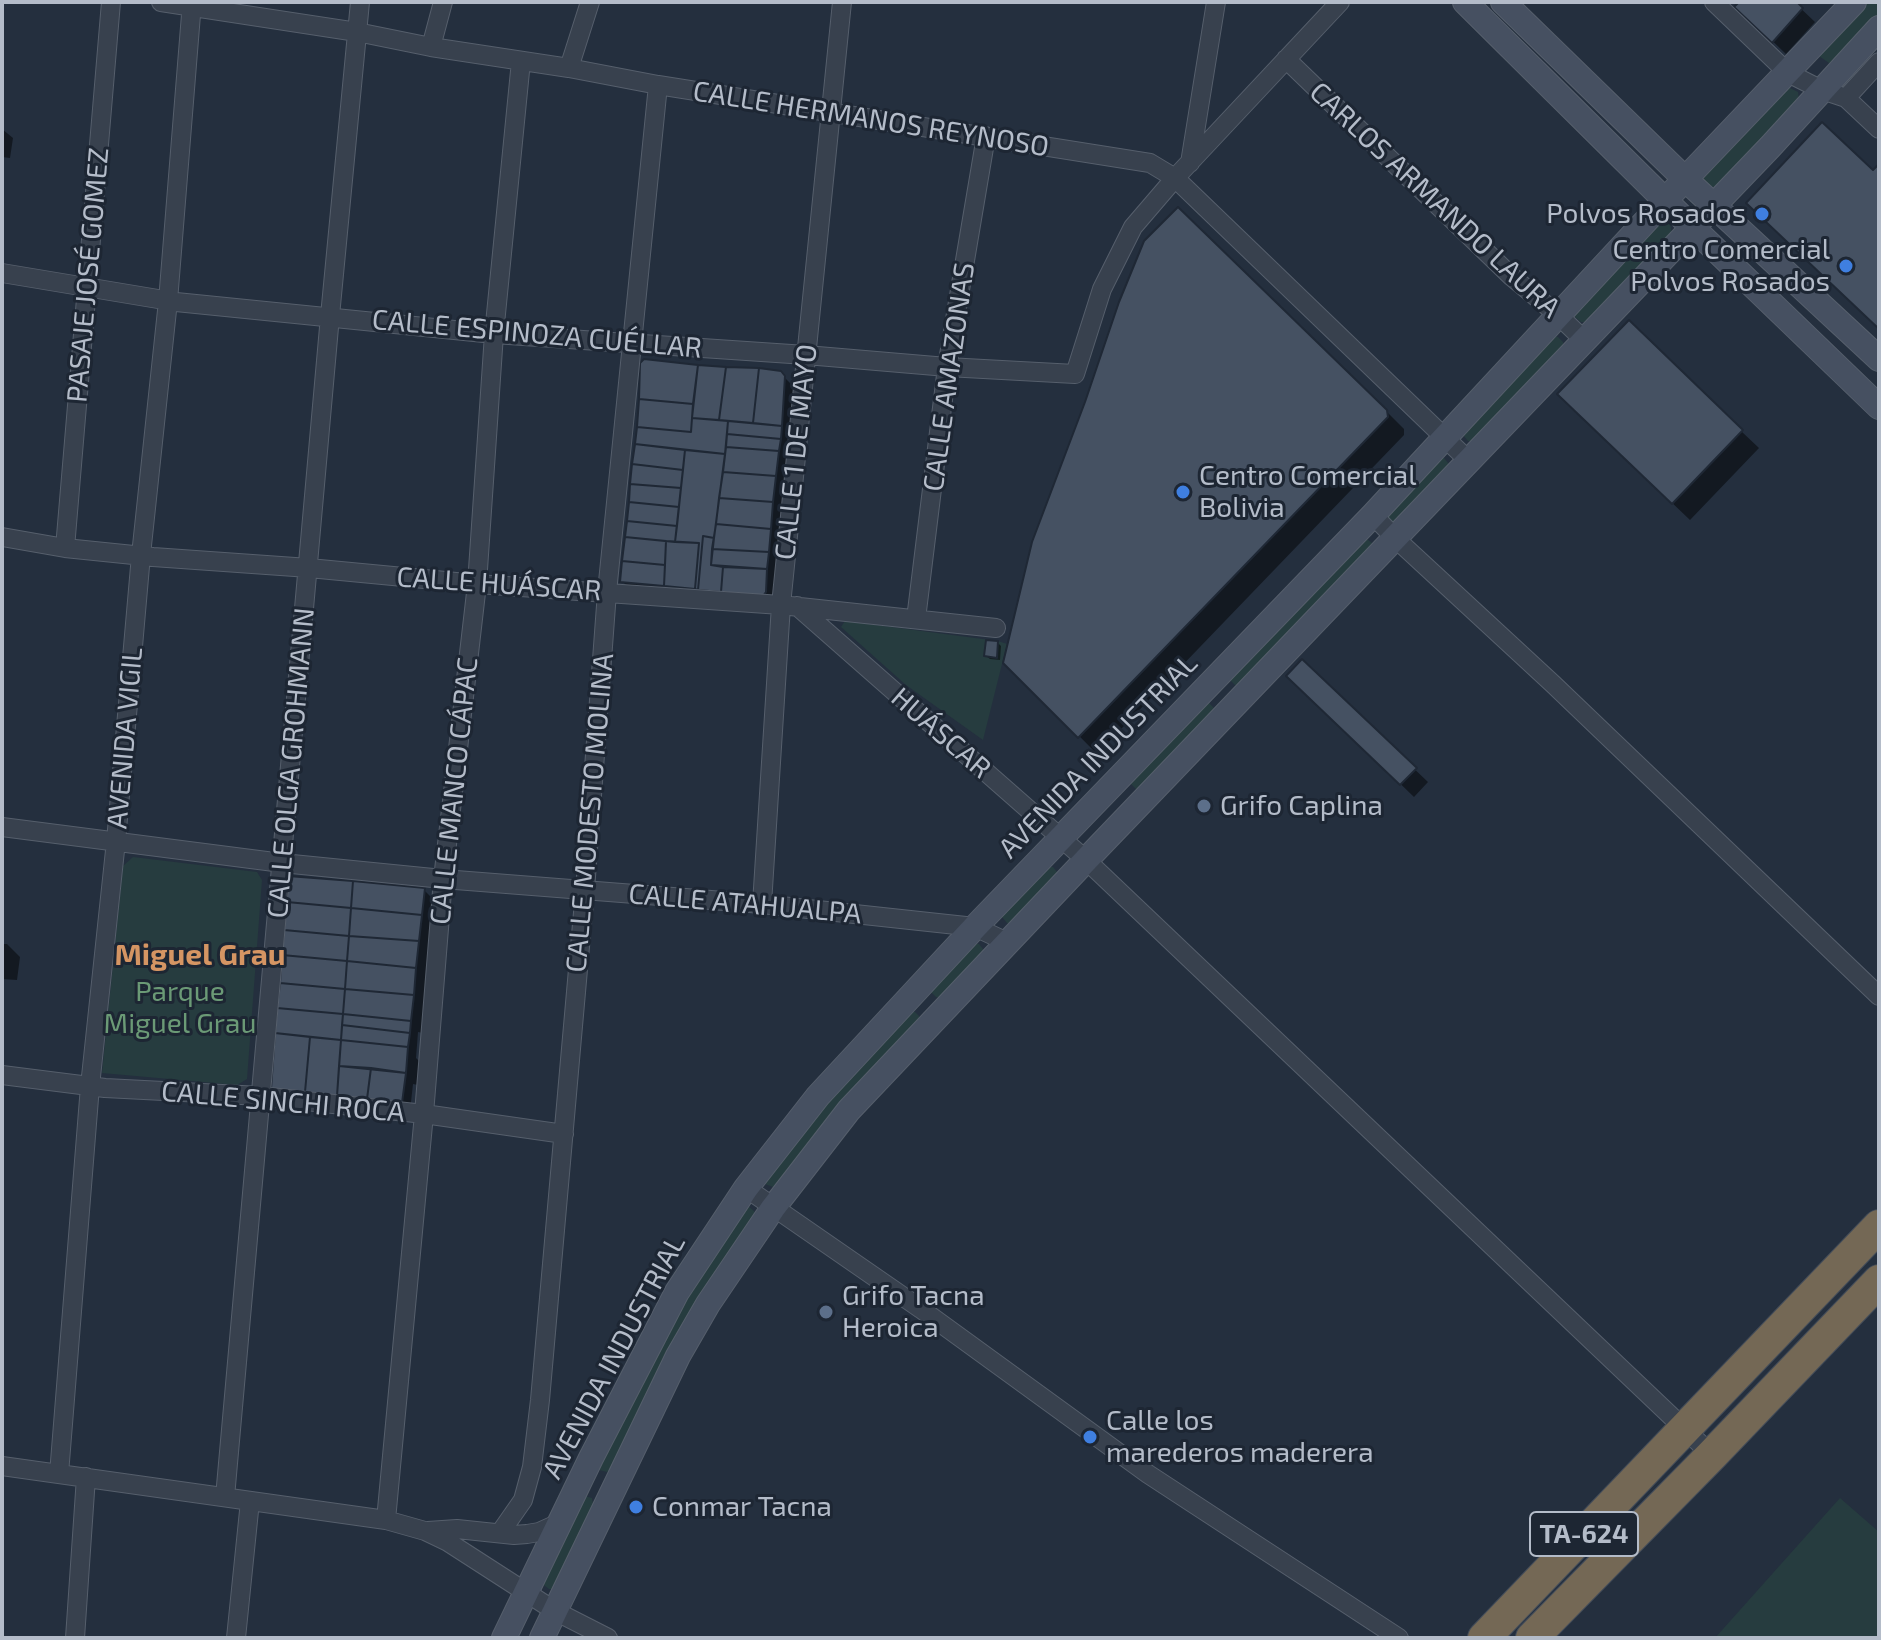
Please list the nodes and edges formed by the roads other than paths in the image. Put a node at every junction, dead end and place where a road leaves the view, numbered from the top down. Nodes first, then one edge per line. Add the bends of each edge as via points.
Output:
1 (111, 2) edge
2 (161, 2) edge
3 (360, 2) edge
4 (443, 2) edge
5 (590, 2) edge
6 (842, 2) edge
7 (1216, 2) edge
8 (1340, 2) edge
9 (1465, 2) edge
10 (1503, 2) edge
11 (1714, 2) edge
12 (1854, 2) edge
13 (192, 4) edge
14 (1879, 28) edge
15 (357, 32) junction
16 (431, 47) junction
17 (1286, 59) junction
18 (521, 61) junction
19 (1879, 62) edge
20 (569, 68) junction
21 (1788, 73) junction
22 (658, 85) junction
23 (1822, 90) junction
24 (1846, 98) junction
25 (830, 113) junction
26 (1879, 129) edge
27 (986, 136) junction
28 (1190, 163) junction
29 (1175, 178) junction
30 (1685, 179) junction
31 (1665, 200) junction
32 (1714, 206) junction
33 (1693, 228) junction
34 (2, 273) edge
35 (88, 288) junction
36 (168, 301) junction
37 (1558, 315) junction
38 (330, 316) junction
39 (494, 334) junction
40 (1585, 341) junction
41 (633, 343) junction
42 (806, 355) junction
43 (1879, 359) edge
44 (947, 367) junction
45 (1879, 407) edge
46 (1445, 437) junction
47 (1469, 461) junction
48 (1373, 515) junction
49 (2, 537) edge
50 (1395, 538) junction
51 (65, 548) junction
52 (141, 555) junction
53 (309, 568) junction
54 (477, 584) junction
55 (607, 592) junction
56 (789, 606) junction
57 (916, 619) junction
58 (996, 628) dead end
59 (1209, 684) junction
60 (1233, 707) junction
61 (2, 827) edge
62 (1061, 837) junction
63 (116, 841) junction
64 (1086, 860) junction
65 (282, 863) junction
66 (443, 879) junction
67 (585, 890) junction
68 (762, 904) junction
69 (975, 927) junction
70 (1007, 942) junction
71 (915, 991) junction
72 (1879, 996) edge
73 (939, 1015) junction
74 (2, 1075) edge
75 (90, 1086) junction
76 (261, 1096) junction
77 (424, 1114) junction
78 (564, 1134) junction
79 (746, 1188) junction
80 (773, 1208) junction
81 (1879, 1226) edge
82 (1879, 1281) edge
83 (1685, 1430) junction
84 (1712, 1455) junction
85 (2, 1466) edge
86 (59, 1474) junction
87 (86, 1477) junction
88 (581, 1478) junction
89 (613, 1493) junction
90 (225, 1497) junction
91 (250, 1501) junction
92 (386, 1520) junction
93 (559, 1523) junction
94 (425, 1531) junction
95 (500, 1533) junction
96 (526, 1594) junction
97 (555, 1611) junction
98 (75, 1638) edge
99 (236, 1638) edge
100 (504, 1638) edge
101 (542, 1638) edge
102 (608, 1638) edge
103 (1399, 1638) edge
104 (1484, 1638) edge
105 (1532, 1638) edge

1 - 35 street, PASAJE JOSÉ GOMEZ
2 - 13 street, CALLE HERMANOS REYNOSO
3 - 15 street, CALLE OLGA GROHMANN
4 - 16 street
5 - 20 street
6 - 25 street, CALLE 1 DE MAYO
7 - 28 street
8 - 17 street
9 - 31 main road
10 - 30 main road
11 - 21 street
12 - 21 main road, AVENIDA INDUSTRIAL
13 - 15 street, CALLE HERMANOS REYNOSO
13 - 36 street, AVENIDA VIGIL
14 - 23 main road, AVENIDA INDUSTRIAL
15 - 16 street, CALLE HERMANOS REYNOSO
15 - 38 street, CALLE OLGA GROHMANN
16 - 18 street, CALLE HERMANOS REYNOSO
17 - 28 street
17 - 37 street, CARLOS ARMANDO LAURA
18 - 20 street, CALLE HERMANOS REYNOSO
18 - 39 street, CALLE MANCO CÁPAC
19 - 24 street
20 - 22 street, CALLE HERMANOS REYNOSO
21 - 23 street
21 - 30 main road, AVENIDA INDUSTRIAL
22 - 25 street, CALLE HERMANOS REYNOSO
22 - 41 street, CALLE MODESTO MOLINA
23 - 24 street
23 - 32 main road, AVENIDA INDUSTRIAL
24 - 26 street
25 - 27 street, CALLE HERMANOS REYNOSO
25 - 42 street, CALLE 1 DE MAYO
27 - 29 street, CALLE HERMANOS REYNOSO via 1150,163
27 - 44 street, CALLE AMAZONAS
28 - 29 street
29 - 44 street, CALLE ESPINOZA CUÉLLAR via 1133,227 1102,289 1075,374
29 - 46 street, CALLE HERMANOS REYNOSO
30 - 31 main road, AVENIDA INDUSTRIAL
30 - 32 main road
31 - 33 main road
31 - 37 main road, AVENIDA INDUSTRIAL
32 - 33 main road, AVENIDA INDUSTRIAL
32 - 43 main road
33 - 40 main road, AVENIDA INDUSTRIAL
33 - 45 main road
34 - 35 street, CALLE ESPINOZA CUÉLLAR
35 - 36 street, CALLE ESPINOZA CUÉLLAR
35 - 51 street, PASAJE JOSÉ GOMEZ
36 - 38 street, CALLE ESPINOZA CUÉLLAR
36 - 52 street, AVENIDA VIGIL
37 - 40 street, CARLOS ARMANDO LAURA
37 - 46 main road, AVENIDA INDUSTRIAL
38 - 39 street, CALLE ESPINOZA CUÉLLAR
38 - 53 street, CALLE OLGA GROHMANN
39 - 41 street, CALLE ESPINOZA CUÉLLAR
39 - 54 street, CALLE MANCO CÁPAC
40 - 47 main road, AVENIDA INDUSTRIAL
41 - 42 street, CALLE ESPINOZA CUÉLLAR
41 - 55 street, CALLE MODESTO MOLINA
42 - 44 street, CALLE ESPINOZA CUÉLLAR
42 - 56 street, CALLE 1 DE MAYO
44 - 57 street, CALLE AMAZONAS
46 - 47 street, CALLE HERMANOS REYNOSO
46 - 48 main road, AVENIDA INDUSTRIAL
47 - 50 main road, AVENIDA INDUSTRIAL
48 - 50 street
48 - 59 main road, AVENIDA INDUSTRIAL
49 - 51 street, CALLE HUÁSCAR
50 - 60 main road, AVENIDA INDUSTRIAL
50 - 72 street
51 - 52 street, CALLE HUÁSCAR
52 - 53 street, CALLE HUÁSCAR
52 - 63 street, AVENIDA VIGIL
53 - 54 street, CALLE HUÁSCAR
53 - 65 street, CALLE OLGA GROHMANN
54 - 55 street, CALLE HUÁSCAR
54 - 66 street, CALLE MANCO CÁPAC
55 - 56 street, CALLE HUÁSCAR
55 - 67 street, CALLE MODESTO MOLINA
56 - 57 street, CALLE HUÁSCAR
56 - 62 street, HUÁSCAR
56 - 68 street, CALLE 1 DE MAYO
57 - 58 street, CALLE HUÁSCAR
59 - 60 main road
59 - 62 main road, AVENIDA INDUSTRIAL
60 - 64 main road, AVENIDA INDUSTRIAL
61 - 63 street, CALLE ATAHUALPA
62 - 64 street, HUÁSCAR
62 - 69 main road, AVENIDA INDUSTRIAL
63 - 65 street, CALLE ATAHUALPA
63 - 75 street, AVENIDA VIGIL
64 - 70 main road, AVENIDA INDUSTRIAL
64 - 83 street, HUÁSCAR
65 - 66 street, CALLE ATAHUALPA
65 - 76 street, CALLE OLGA GROHMANN
66 - 67 street, CALLE ATAHUALPA
66 - 77 street, CALLE MANCO CÁPAC
67 - 68 street, CALLE ATAHUALPA
67 - 78 street, CALLE MODESTO MOLINA
68 - 69 street, CALLE ATAHUALPA
69 - 70 street, CALLE ATAHUALPA
69 - 71 main road, AVENIDA INDUSTRIAL
70 - 73 main road, AVENIDA INDUSTRIAL
71 - 73 main road
71 - 79 main road, AVENIDA INDUSTRIAL via 818,1096
73 - 80 main road, AVENIDA INDUSTRIAL via 849,1110
74 - 75 street, CALLE SINCHI ROCA
75 - 76 street, CALLE SINCHI ROCA
75 - 86 street, AVENIDA VIGIL
76 - 77 street, CALLE SINCHI ROCA
76 - 90 street, CALLE OLGA GROHMANN
77 - 78 street, CALLE SINCHI ROCA
77 - 92 street, CALLE MANCO CÁPAC
78 - 95 street, CALLE MODESTO MOLINA via 532,1467 523,1500
79 - 80 street
79 - 88 main road, AVENIDA INDUSTRIAL via 677,1292
80 - 89 main road, AVENIDA INDUSTRIAL via 678,1356
80 - 103 street via 1148,1474
81 - 83 highway, TA-624
82 - 84 highway, TA-624
83 - 84 street, HUÁSCAR
83 - 104 highway, TA-624
84 - 105 highway, TA-624
85 - 86 street
86 - 87 street
87 - 90 street
87 - 98 street
88 - 89 main road
88 - 93 main road, AVENIDA INDUSTRIAL
89 - 97 main road, AVENIDA INDUSTRIAL
90 - 91 street
91 - 92 street
91 - 99 street
92 - 94 street
93 - 95 street via 539,1532
93 - 96 main road, AVENIDA INDUSTRIAL
94 - 95 street
94 - 96 street
96 - 97 street
96 - 100 main road, AVENIDA INDUSTRIAL
97 - 101 main road, AVENIDA INDUSTRIAL
97 - 102 street

